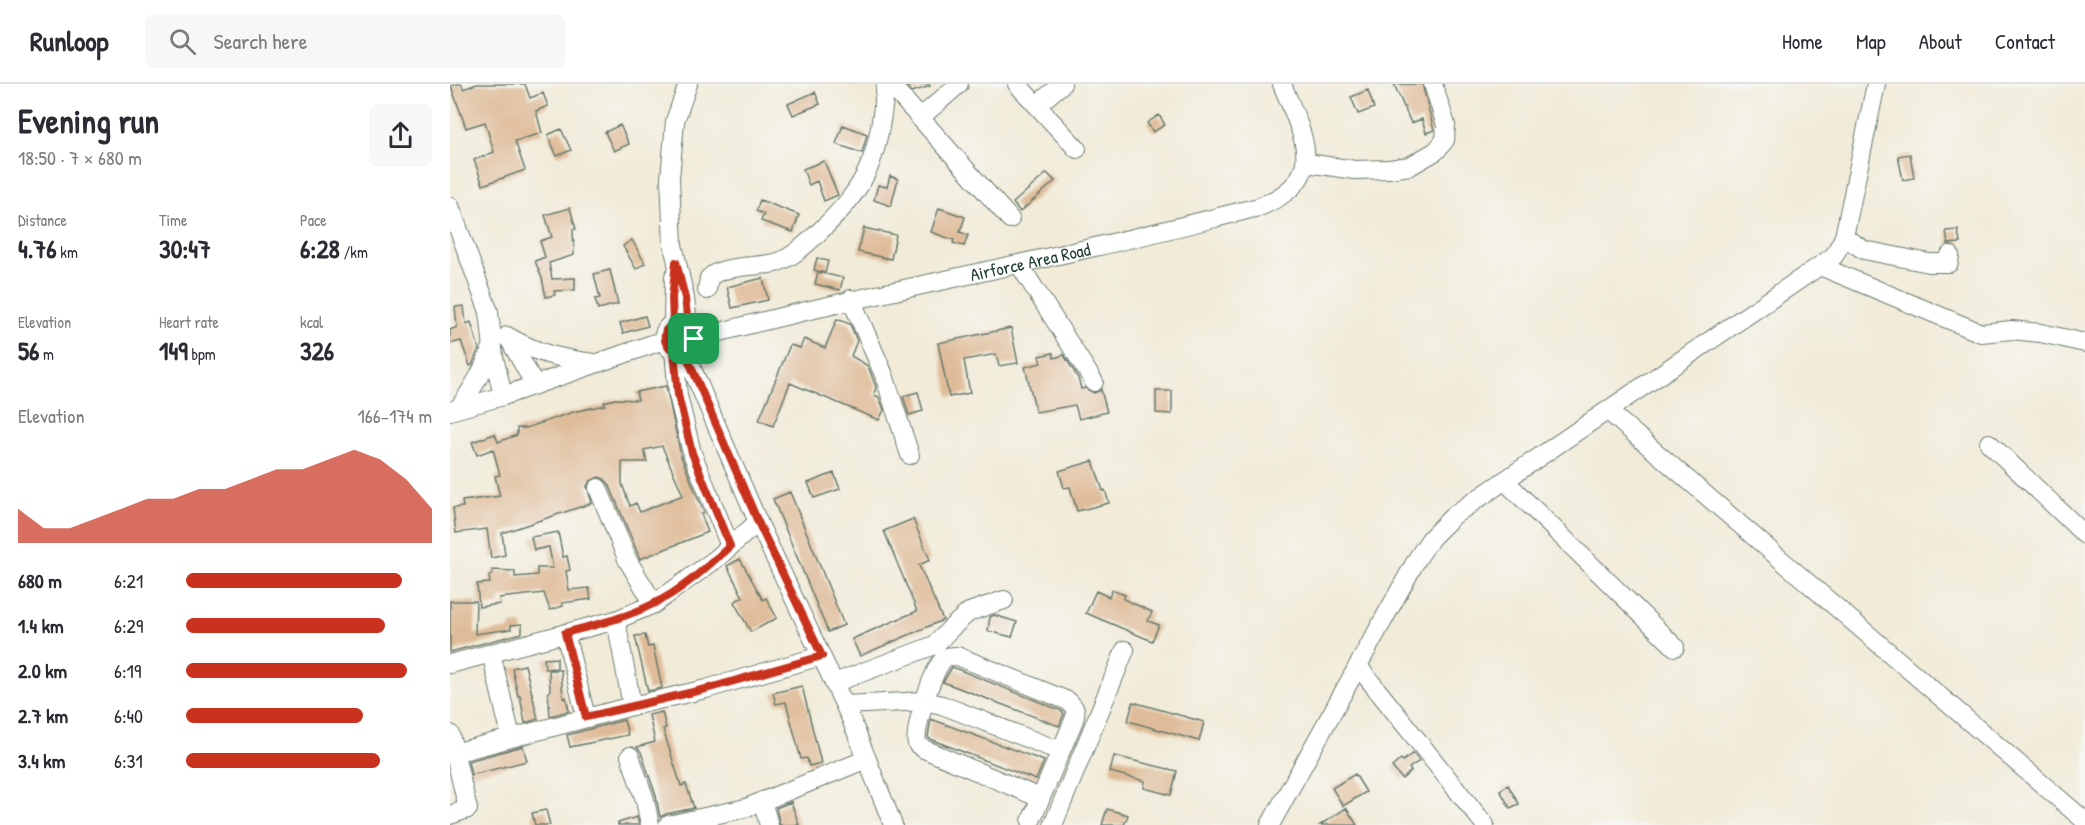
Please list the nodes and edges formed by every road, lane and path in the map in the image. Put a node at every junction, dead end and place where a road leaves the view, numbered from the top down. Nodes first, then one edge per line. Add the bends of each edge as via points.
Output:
1 (688, 84) edge
2 (888, 84) edge
3 (959, 84) edge
4 (1017, 84) edge
5 (1062, 84) edge
6 (1282, 84) edge
7 (1433, 84) edge
8 (1876, 84) edge
9 (1037, 105) junction
10 (921, 118) junction
11 (1077, 149) dead end
12 (1307, 163) junction
13 (450, 206) edge
14 (1010, 219) dead end
15 (1844, 237) junction
16 (1950, 255) dead end
17 (1019, 264) junction
18 (1820, 266) junction
19 (707, 290) dead end
20 (851, 299) junction
21 (680, 338) junction
22 (500, 340) junction
23 (2085, 343) edge
24 (597, 364) junction
25 (1094, 382) dead end
26 (536, 385) junction
27 (503, 396) junction
28 (455, 410) edge
29 (1608, 411) junction
30 (1989, 443) dead end
31 (909, 454) dead end
32 (1505, 481) junction
33 (598, 488) dead end
34 (758, 522) junction
35 (2085, 535) edge
36 (730, 546) junction
37 (1004, 600) dead end
38 (654, 604) junction
39 (616, 620) junction
40 (565, 633) junction
41 (1675, 647) dead end
42 (1125, 650) dead end
43 (491, 653) junction
44 (822, 656) junction
45 (450, 664) edge
46 (1358, 666) junction
47 (834, 683) junction
48 (925, 701) junction
49 (845, 705) junction
50 (632, 706) junction
51 (586, 717) junction
52 (450, 734) edge
53 (511, 737) junction
54 (1060, 751) junction
55 (454, 753) junction
56 (630, 756) dead end
57 (867, 759) junction
58 (1040, 798) junction
59 (762, 801) junction
60 (450, 815) edge
61 (469, 817) edge
62 (1278, 820) edge
63 (1031, 821) dead end
64 (2085, 821) edge
65 (891, 823) edge
66 (650, 825) edge
67 (668, 825) edge
68 (769, 825) edge
69 (1053, 825) edge
70 (1485, 825) edge

1 - 21 street via 675,121 670,178 676,262 685,298
2 - 10 street
2 - 19 street via 870,168 840,213 789,257 719,271 709,278
3 - 10 street
4 - 9 street
5 - 9 street
6 - 12 street via 1298,123
7 - 12 street via 1446,124 1445,140 1436,151 1410,166 1389,169 1355,170
8 - 15 street
9 - 11 street
10 - 14 street
12 - 17 street, Airforce Area Road via 1290,190 1259,207
13 - 22 street
15 - 16 street via 1864,250 1929,263 1949,263
15 - 18 street via 1834,256
17 - 20 street, Airforce Area Road
17 - 25 street
18 - 23 street via 1982,333 2012,330
18 - 29 street
20 - 21 street, Airforce Area Road
20 - 31 street via 884,375
21 - 24 street, Airforce Area Road
21 - 34 street
21 - 36 street via 678,395 692,453
22 - 24 street via 549,356
22 - 26 street
22 - 27 street
22 - 28 street
24 - 26 street, Airforce Area Road
26 - 27 street, Airforce Area Road
27 - 28 street, Airforce Area Road
29 - 32 street
29 - 64 street
30 - 35 street
32 - 41 street
32 - 46 street via 1454,515 1431,538
33 - 38 street via 628,561
34 - 36 street
34 - 44 street
36 - 38 street
37 - 47 street via 969,612 935,645
38 - 39 street
39 - 40 street
39 - 50 street
40 - 43 street
40 - 51 street
42 - 69 street
43 - 45 street
43 - 53 street
44 - 47 street
44 - 50 street
46 - 62 street
46 - 70 street
47 - 49 street
48 - 49 street
48 - 54 street
48 - 54 street via 940,664 949,656 957,656 1074,706 1074,720
48 - 58 street via 916,731 917,744
49 - 57 street
50 - 51 street
51 - 53 street
52 - 55 street
53 - 55 street
54 - 58 street
55 - 61 street
56 - 66 street
57 - 59 street
57 - 65 street
58 - 63 street
59 - 67 street
59 - 68 street
60 - 61 street

